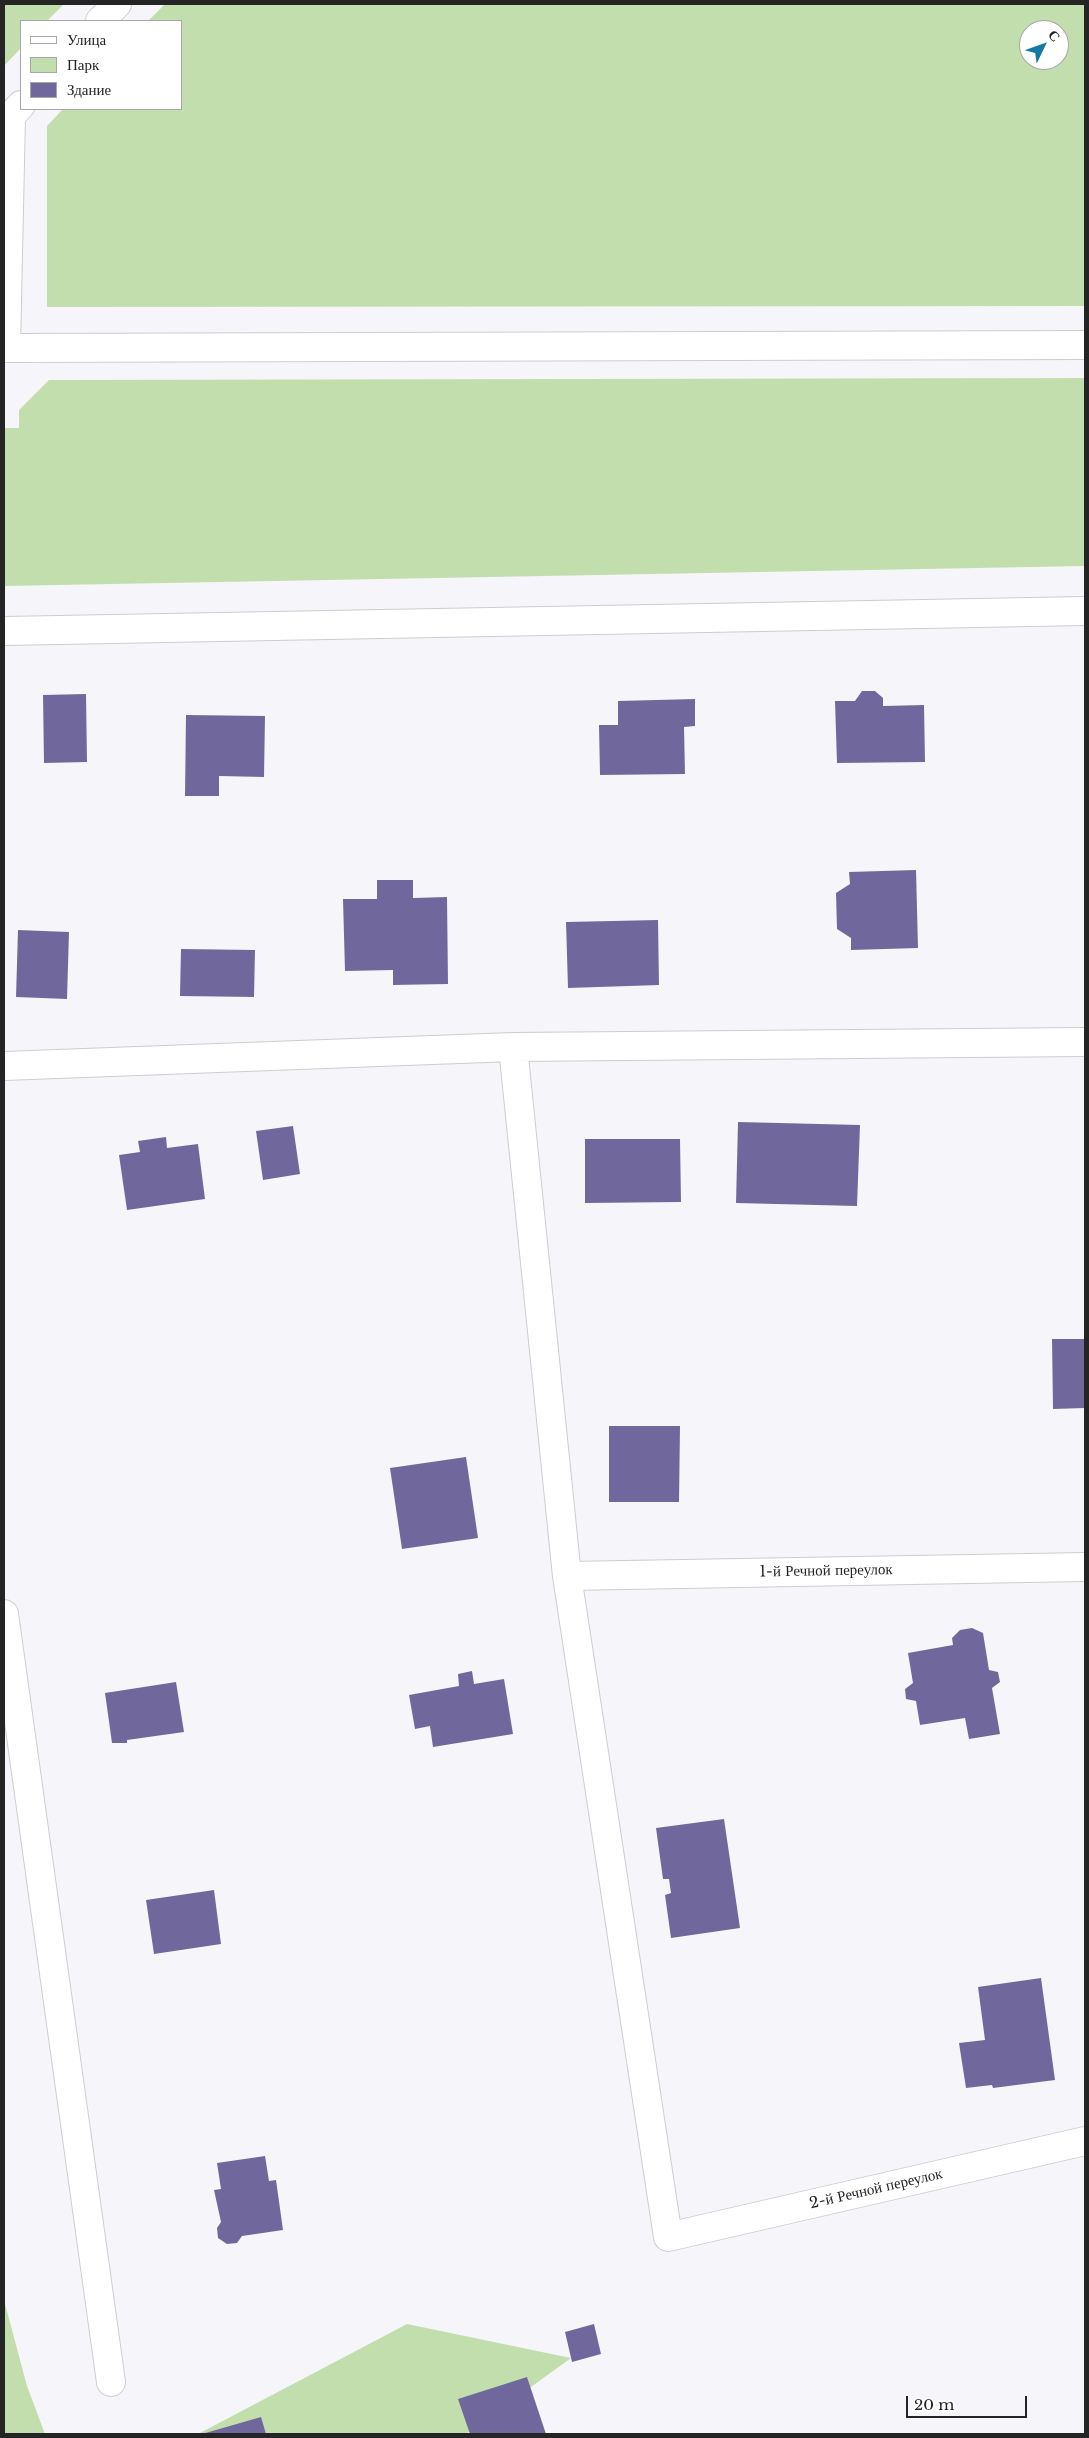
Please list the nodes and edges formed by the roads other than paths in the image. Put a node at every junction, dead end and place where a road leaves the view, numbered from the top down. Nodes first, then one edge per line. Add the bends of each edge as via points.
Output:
1 (117, 4) edge
2 (101, 20) edge
3 (20, 106) edge
4 (1085, 345) edge
5 (1085, 611) edge
6 (4, 631) edge
7 (1085, 1042) edge
8 (514, 1047) junction
9 (4, 1066) edge
10 (1085, 1567) edge
11 (568, 1576) junction
12 (4, 1614) edge
13 (1085, 2141) edge
14 (111, 2382) dead end

1 - 2 street
3 - 4 street via 11,116 6,348
5 - 6 street
7 - 8 street
8 - 9 street
8 - 11 street
10 - 11 street, 1-й Речной переулок
11 - 13 street, 2-й Речной переулок via 668,2237
12 - 14 street

